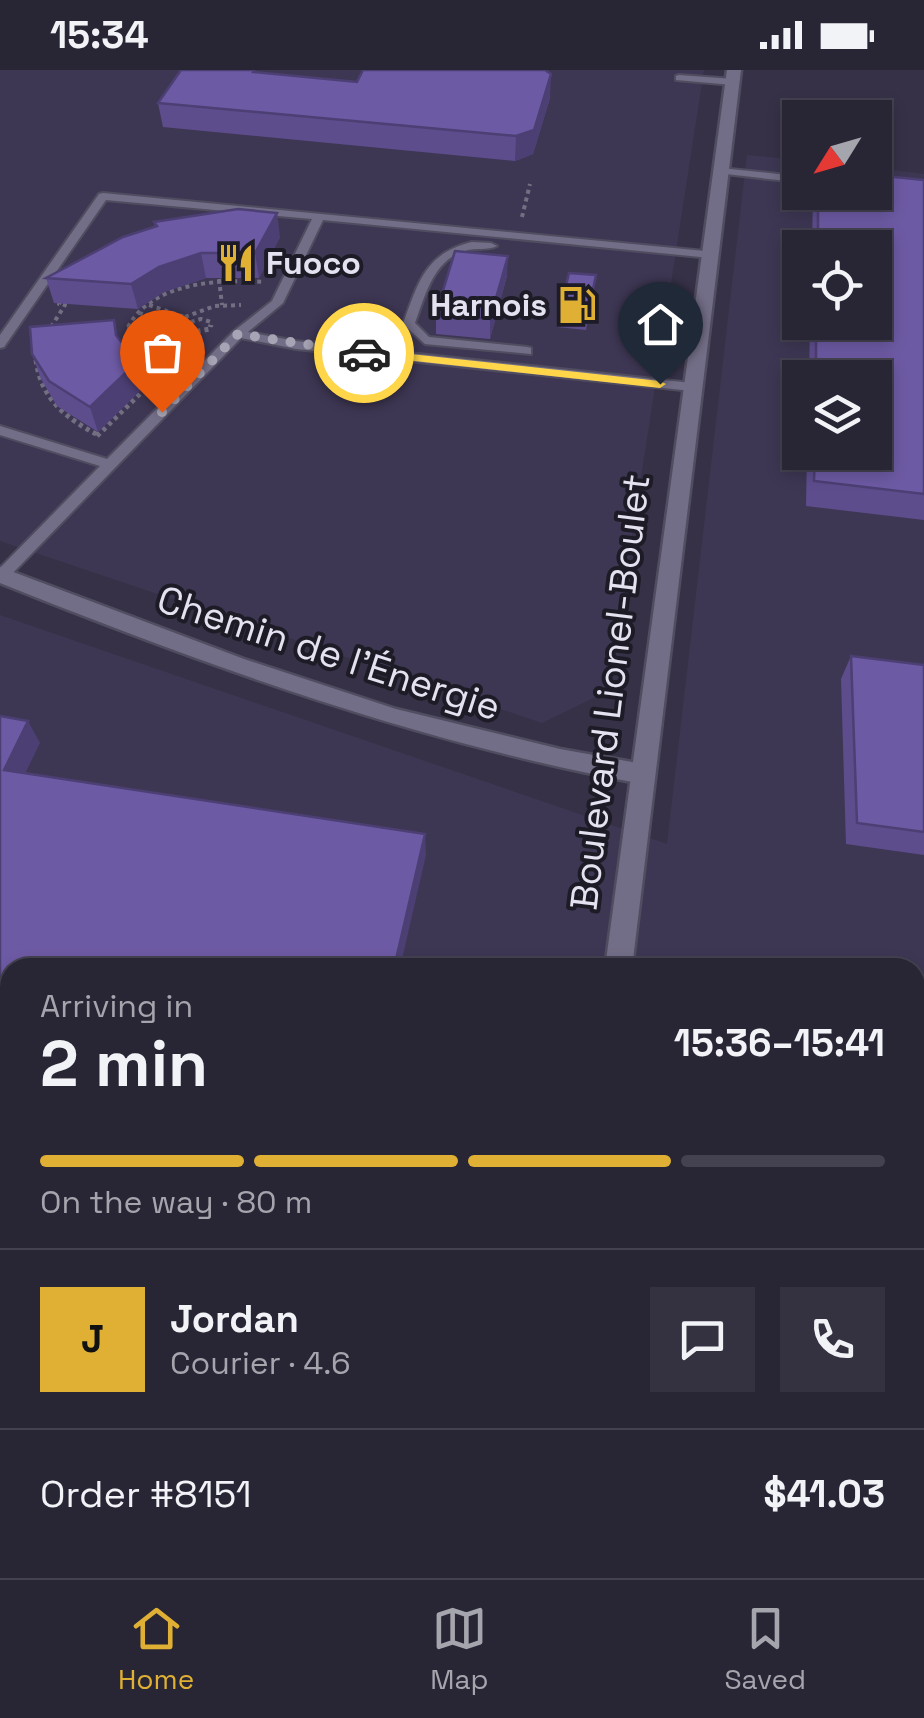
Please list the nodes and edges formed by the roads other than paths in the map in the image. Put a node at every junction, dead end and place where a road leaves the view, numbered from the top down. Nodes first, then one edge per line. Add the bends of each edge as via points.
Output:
1 (734, 76) edge
2 (679, 78) dead end
3 (721, 171) junction
4 (782, 177) edge
5 (319, 217) junction
6 (551, 253) dead end
7 (711, 254) junction
8 (238, 334) junction
9 (0, 344) edge
10 (527, 352) dead end
11 (692, 387) junction
12 (0, 430) edge
13 (111, 465) junction
14 (1, 575) edge
15 (643, 774) junction
16 (619, 958) edge

1 - 2 lane
1 - 3 main road, Boulevard Lionel-Boulet
3 - 4 lane
3 - 7 main road, Boulevard Lionel-Boulet
5 - 7 lane
5 - 8 lane via 277,302
5 - 9 lane via 103,196
6 - 10 lane via 461,247 430,267 409,324 425,340
7 - 11 main road, Boulevard Lionel-Boulet
8 - 11 lane
8 - 13 lane
11 - 15 main road, Boulevard Lionel-Boulet
12 - 13 lane
13 - 14 lane
14 - 15 main road, Chemin de l'Énergie via 392,716 562,761
15 - 16 main road, Boulevard Lionel-Boulet

